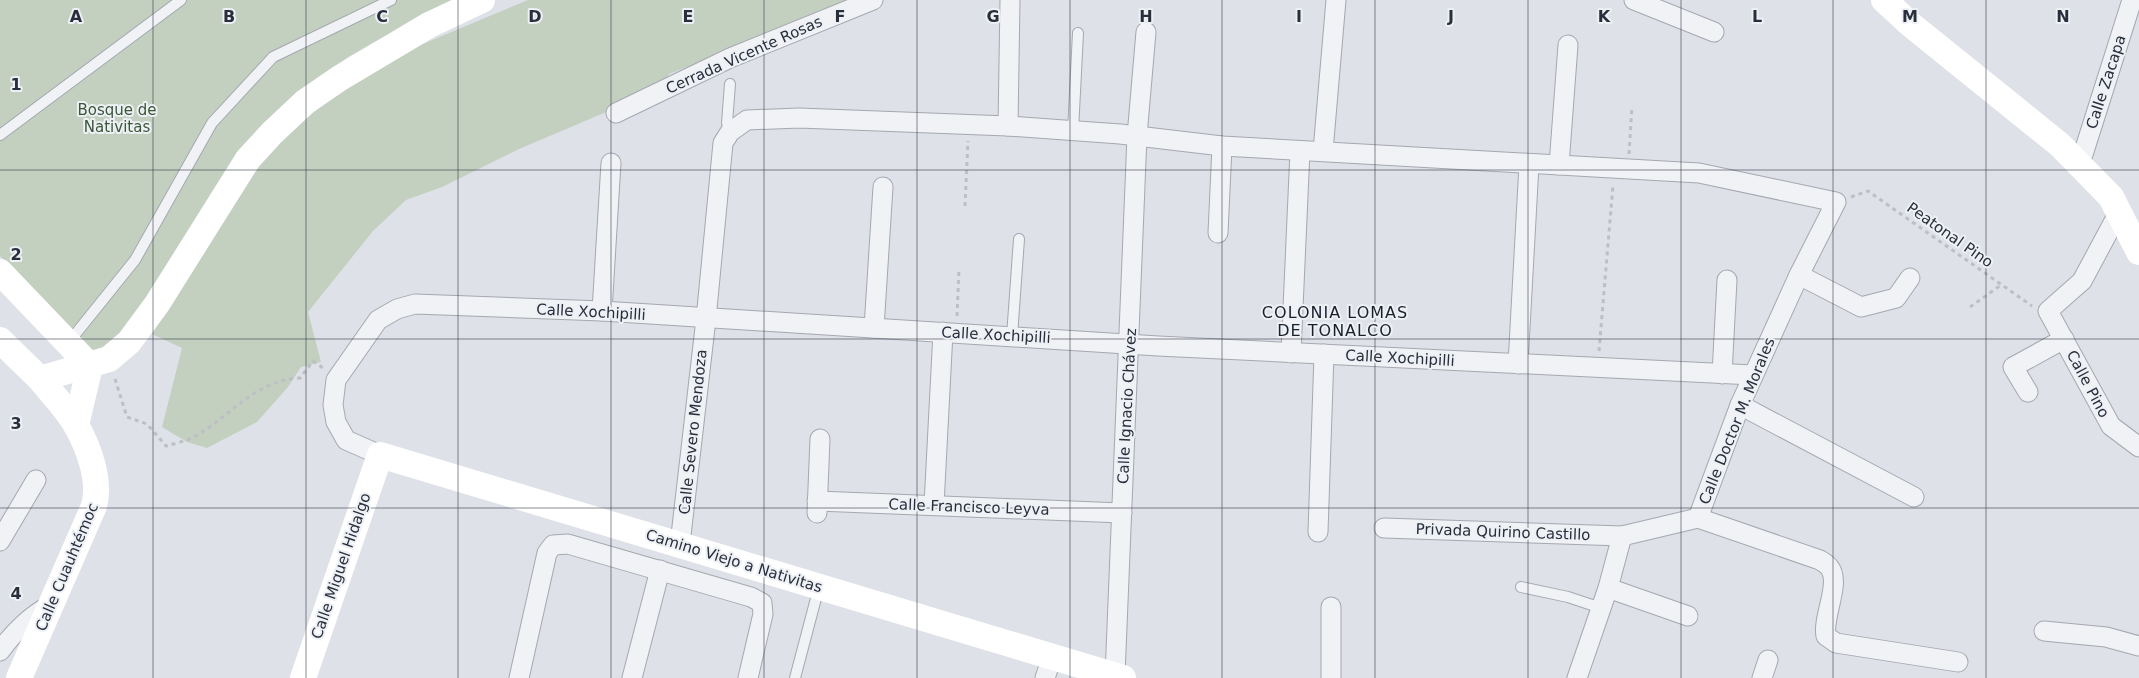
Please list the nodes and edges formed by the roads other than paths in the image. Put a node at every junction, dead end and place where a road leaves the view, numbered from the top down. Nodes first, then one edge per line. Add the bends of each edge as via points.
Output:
1 (181, 0) edge
2 (391, 0) edge
3 (482, 0) edge
4 (873, 0) edge
5 (1010, 0) edge
6 (1336, 0) edge
7 (1634, 0) edge
8 (1884, 0) edge
9 (2132, 0) edge
10 (1146, 32) dead end
11 (1714, 32) dead end
12 (1078, 33) dead end
13 (1568, 45) dead end
14 (730, 84) dead end
15 (616, 113) dead end
16 (1008, 126) junction
17 (1073, 131) junction
18 (730, 132) junction
19 (0, 135) edge
20 (1137, 136) junction
21 (1222, 146) junction
22 (1300, 151) junction
23 (1323, 151) junction
24 (611, 163) dead end
25 (1529, 164) junction
26 (2080, 164) junction
27 (1560, 165) junction
28 (884, 187) dead end
29 (2119, 212) junction
30 (1218, 234) dead end
31 (1019, 239) dead end
32 (2139, 252) edge
33 (0, 272) edge
34 (1799, 275) junction
35 (1910, 278) dead end
36 (1727, 280) dead end
37 (602, 311) junction
38 (706, 319) junction
39 (874, 328) junction
40 (950, 333) junction
41 (1012, 336) junction
42 (2064, 339) junction
43 (0, 340) edge
44 (68, 343) junction
45 (1130, 344) junction
46 (1291, 353) junction
47 (1324, 354) junction
48 (99, 362) junction
49 (1518, 364) junction
50 (1722, 374) junction
51 (1753, 375) junction
52 (40, 379) junction
53 (2028, 392) dead end
54 (1740, 404) junction
55 (76, 425) junction
56 (820, 439) dead end
57 (346, 440) joint
58 (2139, 447) edge
59 (380, 455) junction
60 (36, 480) dead end
61 (1914, 497) dead end
62 (934, 505) junction
63 (1122, 513) junction
64 (1698, 518) junction
65 (1384, 528) dead end
66 (1318, 532) dead end
67 (1622, 536) junction
68 (0, 541) edge
69 (680, 544) junction
70 (660, 570) junction
71 (819, 586) junction
72 (1521, 587) dead end
73 (1608, 588) junction
74 (52, 604) junction
75 (1331, 608) dead end
76 (1600, 608) junction
77 (1688, 616) dead end
78 (2044, 631) dead end
79 (2139, 646) edge
80 (0, 651) edge
81 (1958, 662) dead end
82 (1048, 667) edge
83 (1119, 677) edge
84 (19, 678) edge
85 (303, 678) edge
86 (519, 678) edge
87 (632, 678) edge
88 (748, 678) edge
89 (795, 678) edge
90 (1331, 678) edge
91 (1577, 678) edge

1 - 19 lane
2 - 44 lane via 273,57 212,123 135,260
3 - 48 main road via 430,25 340,78 305,102 272,132 248,159 157,304 129,342
4 - 15 street, Cerrada Vicente Rosas via 730,58
5 - 16 street
6 - 23 street
7 - 11 street
8 - 26 main road
9 - 26 street, Calle Zacapa
10 - 20 street, Calle Ignacio Chávez
12 - 17 lane
13 - 27 street
14 - 18 lane via 727,123
16 - 17 street
16 - 18 street via 799,118 746,120
17 - 20 street
18 - 38 street, Calle Severo Mendoza via 723,143
20 - 21 street
20 - 45 street, Calle Ignacio Chávez
21 - 22 street
21 - 30 street
22 - 23 street
22 - 46 street
23 - 25 street
24 - 37 street
25 - 27 street
25 - 49 street
26 - 29 main road via 2111,197
27 - 34 street, Calle Doctor M. Morales via 1699,173 1836,202
28 - 39 street
29 - 32 main road
29 - 42 street, Calle Pino via 2082,281 2048,311
31 - 41 lane
33 - 44 main road
34 - 35 street via 1861,307 1896,298
34 - 51 street, Calle Doctor M. Morales
36 - 50 street
37 - 38 street, Calle Xochipilli
37 - 57 street, Calle Xochipilli via 415,304 397,310 378,320 336,380 333,405 336,422
38 - 39 street, Calle Xochipilli
38 - 69 street, Calle Severo Mendoza
39 - 40 street, Calle Xochipilli
40 - 41 street, Calle Xochipilli
40 - 62 street
41 - 45 street, Calle Xochipilli
42 - 53 street via 2013,367
42 - 58 street, Calle Pino via 2111,426
43 - 52 main road, Calle Cuauhtémoc
44 - 48 main road
45 - 46 street, Calle Xochipilli
45 - 63 street, Calle Ignacio Chávez
46 - 47 street, Calle Xochipilli
47 - 49 street, Calle Xochipilli
47 - 66 street
48 - 52 main road
48 - 55 main road
49 - 50 street, Calle Xochipilli
50 - 51 street, Calle Xochipilli
51 - 54 street, Calle Doctor M. Morales
52 - 55 main road, Calle Cuauhtémoc
54 - 61 street
54 - 64 street, Calle Doctor M. Morales
55 - 74 main road, Calle Cuauhtémoc via 93,468 97,494
56 - 62 street, Calle Francisco Leyva via 817,507
57 - 59 street, Camino Viejo a Nativitas
59 - 69 main road, Camino Viejo a Nativitas
59 - 85 main road, Calle Miguel Hidalgo
60 - 68 street
62 - 63 street, Calle Francisco Leyva
63 - 83 street, Calle Ignacio Chávez
64 - 67 street, Calle Doctor M. Morales
64 - 81 street via 1820,560 1830,568 1834,582 1824,628 1826,636 1836,643
65 - 67 street, Privada Quirino Castillo
67 - 73 street
69 - 71 main road, Camino Viejo a Nativitas
70 - 86 street via 568,544 553,545 547,553
70 - 87 street
70 - 88 street via 762,603 764,614
71 - 82 main road, Camino Viejo a Nativitas
71 - 89 lane
72 - 76 lane
73 - 76 street
73 - 77 street
74 - 80 street via 26,620
74 - 84 main road, Calle Cuauhtémoc
75 - 90 street
76 - 91 street
78 - 79 street via 2106,637
82 - 83 main road, Camino Viejo a Nativitas

